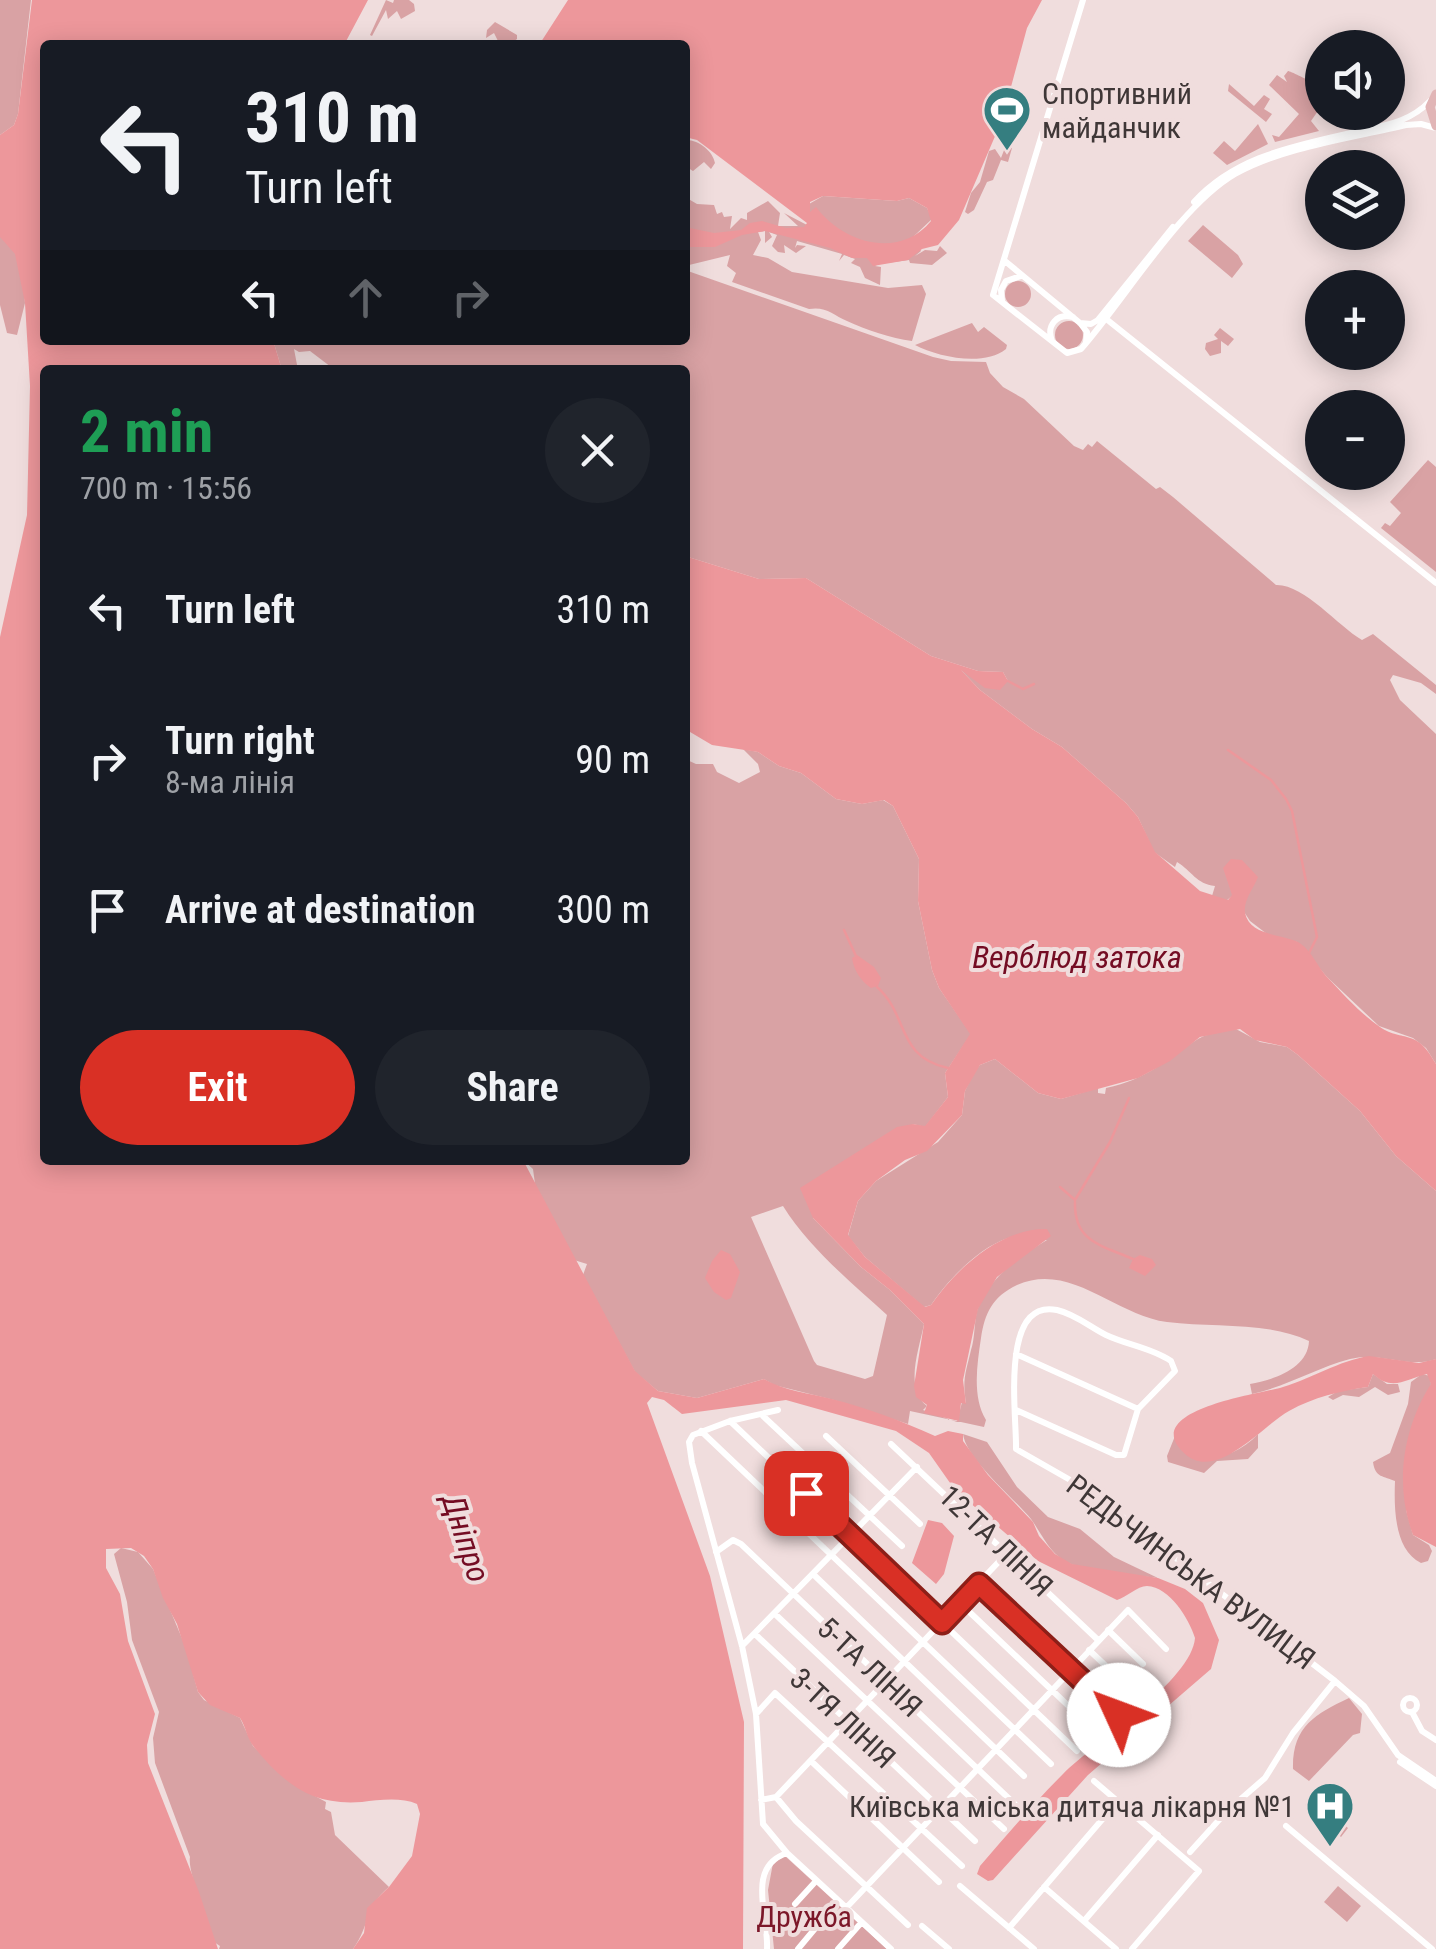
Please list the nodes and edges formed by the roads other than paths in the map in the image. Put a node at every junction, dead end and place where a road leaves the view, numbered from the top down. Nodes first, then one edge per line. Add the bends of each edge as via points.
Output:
1 (1083, 0) edge
2 (1435, 94) edge
3 (1436, 127) edge
4 (1005, 260) junction
5 (1027, 278) junction
6 (1003, 303) junction
7 (1104, 316) junction
8 (1077, 320) junction
9 (1054, 344) junction
10 (1086, 344) junction
11 (1436, 583) edge
12 (1016, 1354) junction
13 (1138, 1409) junction
14 (778, 1410) dead end
15 (1016, 1410) junction
16 (763, 1416) junction
17 (730, 1421) junction
18 (701, 1431) junction
19 (826, 1436) dead end
20 (891, 1444) dead end
21 (918, 1467) junction
22 (890, 1495) junction
23 (870, 1516) junction
24 (920, 1524) dead end
25 (852, 1535) junction
26 (902, 1546) dead end
27 (716, 1552) junction
28 (1008, 1552) junction
29 (832, 1556) junction
30 (814, 1575) junction
31 (979, 1584) junction
32 (794, 1595) junction
33 (960, 1603) junction
34 (776, 1614) junction
35 (942, 1623) junction
36 (1108, 1630) junction
37 (756, 1635) junction
38 (1098, 1640) junction
39 (924, 1642) junction
40 (742, 1646) junction
41 (1089, 1650) junction
42 (1166, 1650) dead end
43 (905, 1661) junction
44 (1143, 1664) dead end
45 (1070, 1669) junction
46 (1334, 1680) junction
47 (886, 1682) junction
48 (1123, 1682) dead end
49 (1052, 1689) junction
50 (867, 1702) junction
51 (1033, 1709) junction
52 (1412, 1712) dead end
53 (756, 1714) junction
54 (1119, 1715) dead end
55 (848, 1723) junction
56 (1015, 1728) junction
57 (1096, 1732) dead end
58 (1436, 1740) edge
59 (830, 1743) junction
60 (996, 1748) junction
61 (1077, 1751) dead end
62 (811, 1761) junction
63 (1051, 1764) dead end
64 (976, 1768) junction
65 (1024, 1776) dead end
66 (1094, 1781) dead end
67 (1436, 1783) edge
68 (958, 1788) junction
69 (776, 1797) junction
70 (761, 1800) junction
71 (1118, 1801) junction
72 (939, 1808) junction
73 (1022, 1811) dead end
74 (1286, 1826) dead end
75 (921, 1827) junction
76 (1004, 1828) dead end
77 (1158, 1835) junction
78 (975, 1841) dead end
79 (902, 1847) junction
80 (1190, 1852) dead end
81 (787, 1853) junction
82 (962, 1866) dead end
83 (816, 1881) junction
84 (939, 1882) dead end
85 (866, 1886) junction
86 (960, 1886) dead end
87 (1044, 1888) junction
88 (838, 1901) junction
89 (795, 1904) dead end
90 (846, 1908) junction
91 (1084, 1921) junction
92 (861, 1922) junction
93 (908, 1925) dead end
94 (922, 1926) dead end
95 (1009, 1928) junction
96 (885, 1947) edge
97 (768, 1949) edge
98 (798, 1949) edge
99 (838, 1949) edge
100 (949, 1949) edge
101 (1034, 1949) edge
102 (1116, 1949) edge
103 (1132, 1949) edge
104 (1432, 1949) edge

1 - 4 street
2 - 3 main road via 1430,114
2 - 7 street via 1408,119 1274,152 1227,172 1192,204
3 - 7 street via 1406,125 1274,158 1231,176 1195,207
4 - 5 street
4 - 6 street via 993,295
5 - 6 street via 1006,281
5 - 8 street
6 - 9 street
7 - 8 street
7 - 10 street
7 - 11 street
8 - 9 street via 1063,316 1053,322
8 - 10 street via 1087,332
9 - 10 street via 1067,353
12 - 13 street
12 - 13 street, РЕДЬЧИНСЬКА ВУЛИЦЯ via 1027,1320 1053,1309 1164,1356 1175,1371
12 - 15 street, РЕДЬЧИНСЬКА ВУЛИЦЯ
13 - 15 street via 1124,1454
14 - 16 street
15 - 46 street, РЕДЬЧИНСЬКА ВУЛИЦЯ via 1016,1449 1086,1488
16 - 17 street
16 - 23 street
17 - 18 street
17 - 25 street
18 - 27 street via 690,1442 692,1463
18 - 29 street
19 - 22 street
20 - 21 street, 12-ТА ЛІНІЯ
21 - 22 street
21 - 28 street, 12-ТА ЛІНІЯ
22 - 23 street
22 - 24 street
23 - 25 street
23 - 26 street
25 - 29 street
25 - 35 street
27 - 32 street, 5-ТА ЛІНІЯ via 732,1540
27 - 40 street
28 - 31 street
28 - 38 street, 12-ТА ЛІНІЯ
29 - 30 street
29 - 39 street
30 - 32 street
30 - 43 street
31 - 33 street
31 - 45 street
32 - 34 street
32 - 47 street, 5-ТА ЛІНІЯ
33 - 35 street
33 - 49 street
34 - 37 street
34 - 50 street
35 - 39 street
35 - 51 street
36 - 38 street
36 - 42 street via 1128,1610
36 - 44 street
37 - 40 street
37 - 55 street, 3-ТЯ ЛІНІЯ
38 - 41 street
39 - 43 street
39 - 56 street
40 - 53 street
41 - 45 street
41 - 48 street
43 - 47 street
43 - 60 street
45 - 49 street
45 - 54 street
46 - 67 street, РЕДЬЧИНСЬКА ВУЛИЦЯ via 1364,1706 1398,1755
46 - 80 street via 1265,1778
47 - 50 street
47 - 64 street, 5-ТА ЛІНІЯ
49 - 51 street
49 - 57 street
50 - 55 street
50 - 68 street
51 - 56 street
51 - 61 street
52 - 58 street
53 - 59 street via 775,1694
53 - 70 street
55 - 59 street
55 - 72 street, 3-ТЯ ЛІНІЯ
56 - 60 street
56 - 63 street
59 - 62 street
59 - 75 street
60 - 64 street
60 - 65 street
62 - 69 street
62 - 79 street
64 - 68 street
64 - 73 street, 5-ТА ЛІНІЯ
66 - 71 street
68 - 72 street
68 - 76 street
69 - 70 street
69 - 85 street
70 - 81 street via 767,1832
71 - 77 street
71 - 87 street
72 - 75 street
72 - 78 street, 3-ТЯ ЛІНІЯ
74 - 104 street
75 - 79 street
75 - 82 street
77 - 91 street
77 - 103 street via 1200,1871
79 - 84 street
79 - 85 street
81 - 83 street
81 - 97 street via 763,1874
83 - 88 street
83 - 89 street
85 - 90 street
85 - 93 street
86 - 95 street
87 - 91 street
87 - 95 street
88 - 90 street
88 - 98 street
90 - 92 street
91 - 102 street
92 - 96 street
92 - 99 street
94 - 100 street
95 - 101 street

